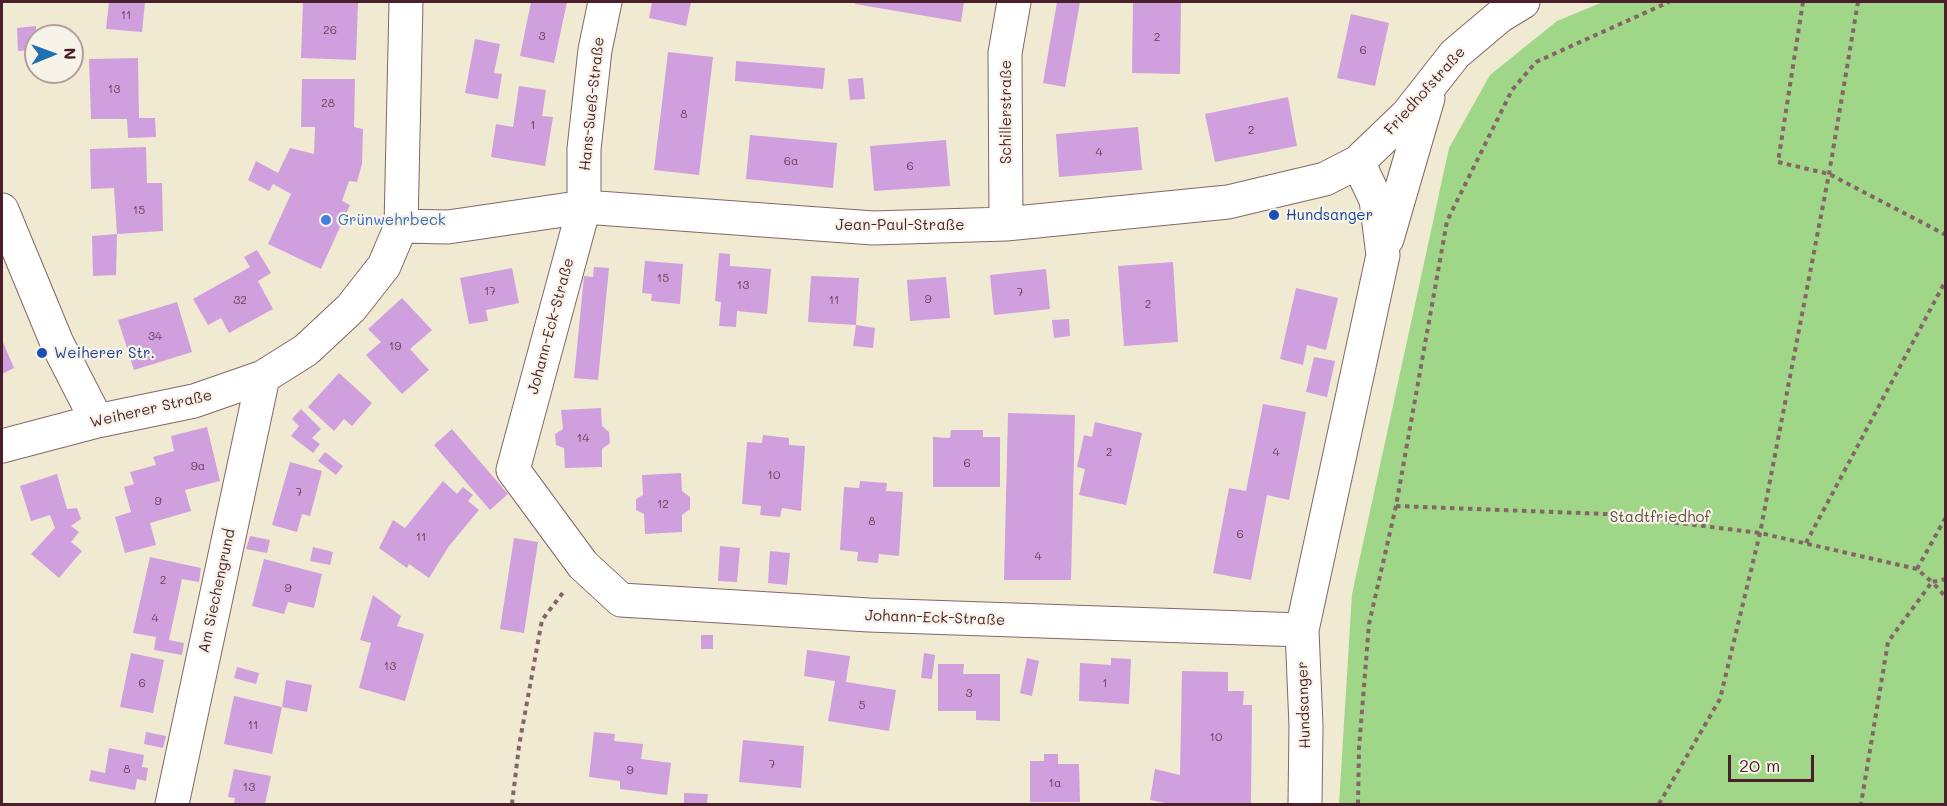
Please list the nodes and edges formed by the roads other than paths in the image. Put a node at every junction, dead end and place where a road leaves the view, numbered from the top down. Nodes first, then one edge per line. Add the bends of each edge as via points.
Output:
1 (406, 2) edge
2 (605, 2) edge
3 (1014, 2) edge
4 (1523, 2) edge
5 (1439, 72) junction
6 (1358, 162) junction
7 (584, 207) junction
8 (2, 210) edge
9 (1006, 224) junction
10 (401, 226) junction
11 (1383, 255) junction
12 (263, 377) junction
13 (97, 421) junction
14 (2, 446) edge
15 (1302, 630) junction
16 (172, 804) edge
17 (1305, 804) edge

1 - 10 street, Weiherer Straße
2 - 7 street, Hans-Sueß-Straße via 595,50 584,149
3 - 9 street, Schillerstraße via 1005,53
4 - 5 street, Friedhofstraße via 1500,16
5 - 6 street, Friedhofstraße via 1407,115
5 - 11 street, Hundsanger via 1422,113
6 - 9 street, Jean-Paul-Straße via 1324,179 1228,202
6 - 11 street, Hundsanger via 1376,200
7 - 9 street, Jean-Paul-Straße via 873,228
7 - 10 street, Jean-Paul-Straße via 448,227
7 - 15 street, Johann-Eck-Straße via 513,470 583,565 621,600 869,615
8 - 13 street via 57,343
10 - 12 street, Weiherer Straße via 384,266 351,308 306,350
11 - 15 street, Hundsanger
12 - 13 street, Weiherer Straße via 194,401
12 - 16 street, Am Siechengrund
13 - 14 street, Weiherer Straße
15 - 17 street, Hundsanger

